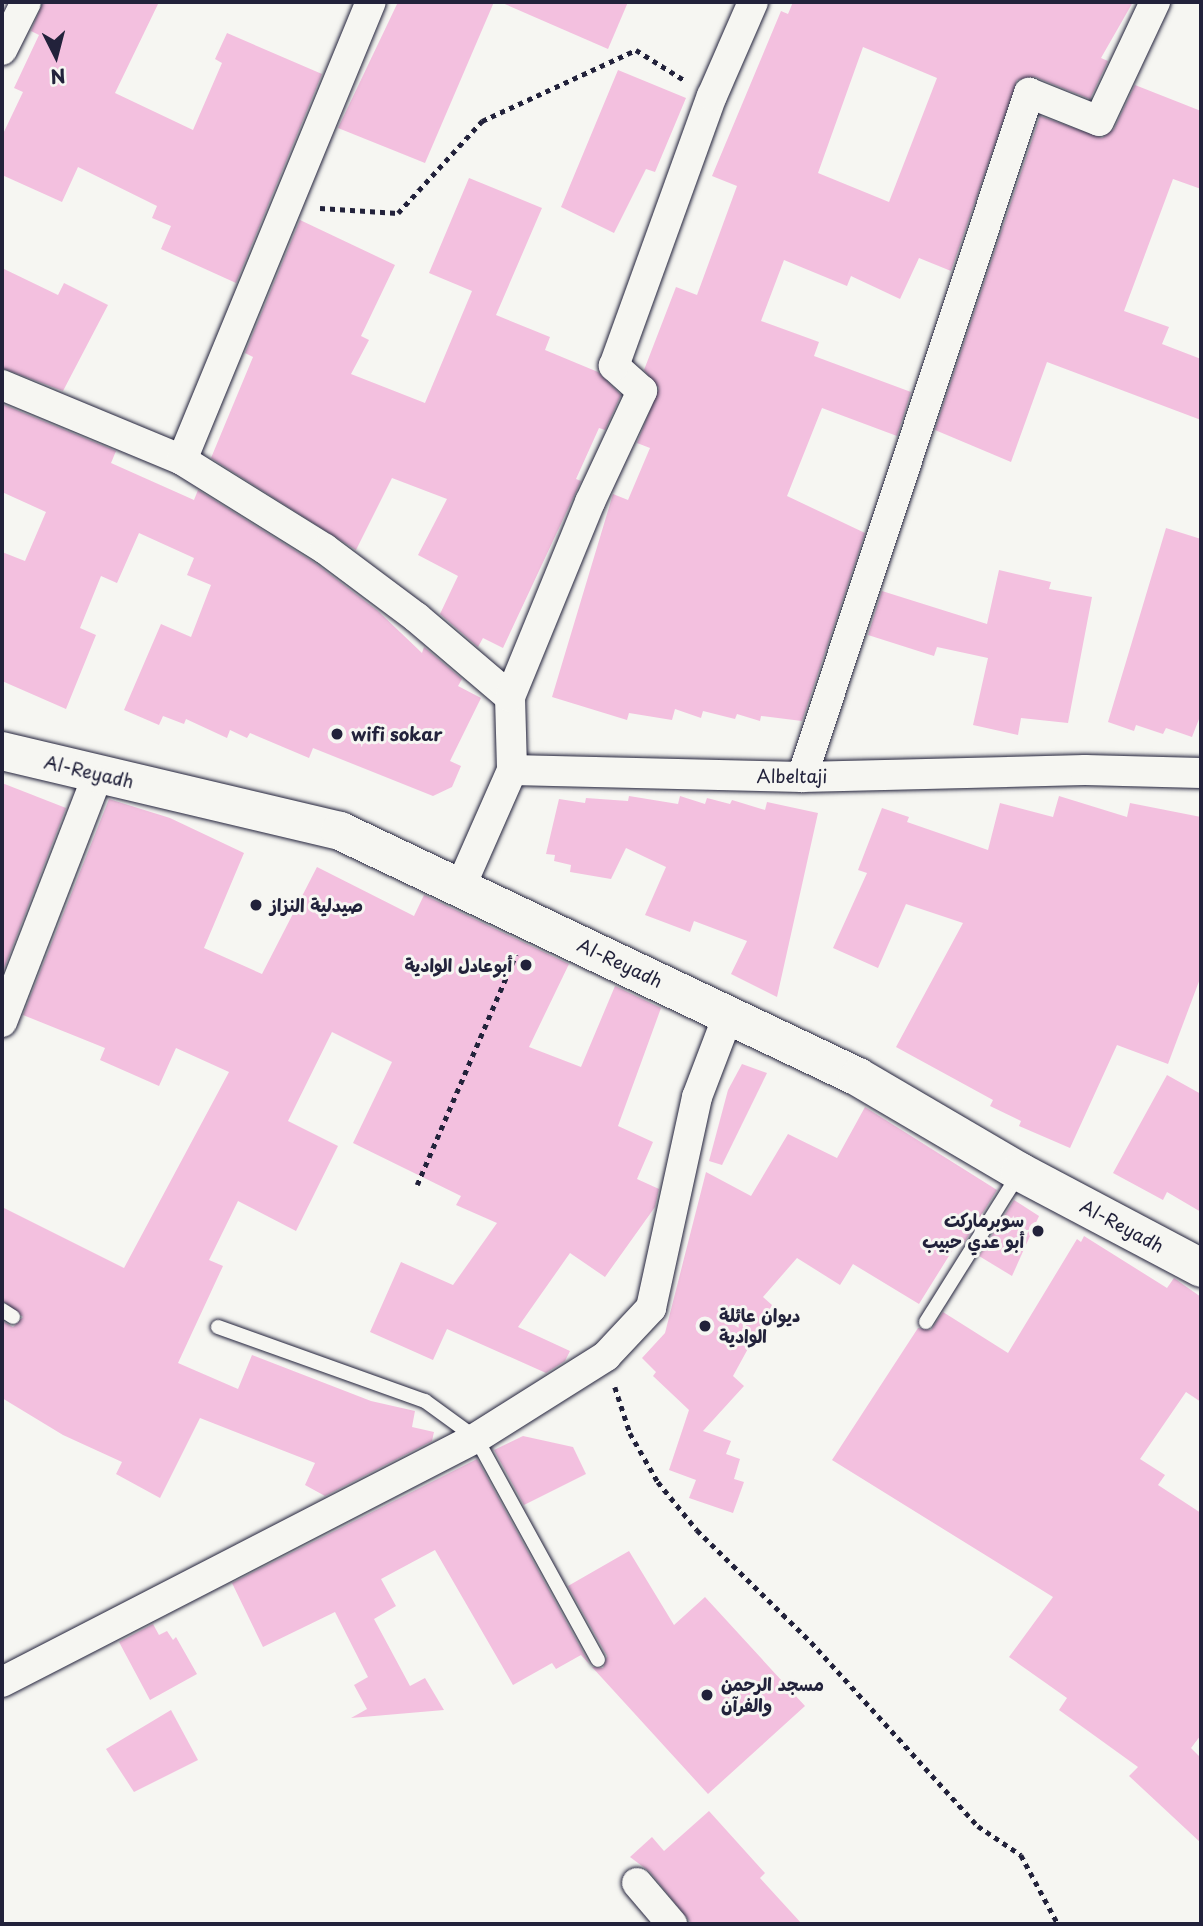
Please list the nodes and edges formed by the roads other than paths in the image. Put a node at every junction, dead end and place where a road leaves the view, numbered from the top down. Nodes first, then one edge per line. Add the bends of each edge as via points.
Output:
1 (26, 2) edge
2 (371, 2) edge
3 (753, 2) edge
4 (1155, 2) edge
5 (2, 50) edge
6 (2, 385) edge
7 (182, 460) junction
8 (510, 697) junction
9 (2, 751) edge
10 (512, 771) junction
11 (1201, 773) edge
12 (99, 774) junction
13 (802, 777) junction
14 (460, 888) junction
15 (729, 1013) junction
16 (2, 1022) edge
17 (1020, 1172) junction
18 (1201, 1268) edge
19 (926, 1322) dead end
20 (218, 1327) dead end
21 (476, 1438) junction
22 (598, 1660) dead end
23 (2, 1682) edge
24 (637, 1883) dead end
25 (673, 1924) edge

1 - 5 street
2 - 7 street
3 - 8 street via 712,96 614,366 642,391 590,502
4 - 13 street via 1099,121 1029,93
6 - 7 street
7 - 8 street via 325,549
8 - 10 street
9 - 12 street, Al-Reyadh
10 - 13 street, Albeltaji
10 - 14 street
11 - 13 street, Albeltaji via 1085,770
12 - 14 street, Al-Reyadh via 340,831
12 - 16 street
14 - 15 street, Al-Reyadh
15 - 17 street, Al-Reyadh via 859,1077
15 - 21 street via 698,1097 651,1308 606,1356
17 - 18 street, Al-Reyadh
17 - 19 lane
20 - 21 lane via 425,1401
21 - 22 lane
21 - 23 street
24 - 25 street

